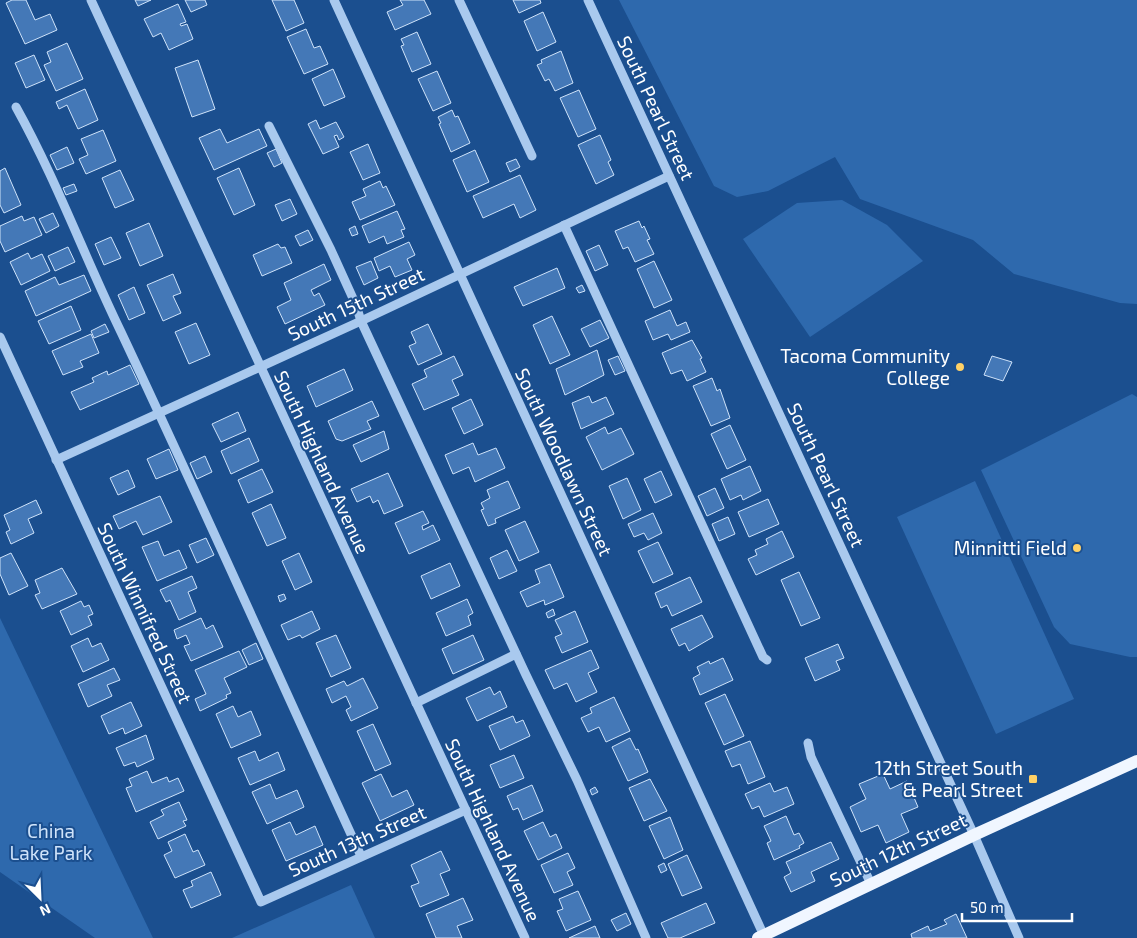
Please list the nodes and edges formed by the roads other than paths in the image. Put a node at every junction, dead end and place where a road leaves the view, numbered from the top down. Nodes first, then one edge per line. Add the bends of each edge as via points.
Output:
1 (90, 0) edge
2 (334, 0) edge
3 (459, 0) edge
4 (588, 0) edge
5 (16, 107) dead end
6 (269, 126) dead end
7 (532, 156) dead end
8 (669, 176) junction
9 (564, 225) junction
10 (459, 273) junction
11 (361, 321) junction
12 (0, 337) edge
13 (260, 367) junction
14 (159, 413) junction
15 (56, 460) junction
16 (516, 654) junction
17 (767, 660) dead end
18 (416, 703) junction
19 (808, 743) dead end
20 (1137, 761) edge
21 (466, 810) junction
22 (974, 835) junction
23 (361, 856) junction
24 (871, 884) junction
25 (261, 902) joint
26 (762, 937) edge
27 (525, 938) edge
28 (646, 938) edge
29 (1019, 938) edge

1 - 13 street, South Highland Avenue
2 - 10 street, South Woodlawn Street
3 - 7 street
4 - 8 street, South Pearl Street
5 - 14 street via 49,171
6 - 11 street via 331,250
8 - 9 street, South 15th Street
8 - 22 street, South Pearl Street
9 - 10 street, South 15th Street
9 - 17 street via 726,580
10 - 11 street, South 15th Street
10 - 26 street, South Woodlawn Street
11 - 13 street, South 15th Street
11 - 16 street
12 - 15 street, South Winnifred Street
13 - 14 street, South 15th Street
13 - 18 street, South Highland Avenue
14 - 15 street, South 15th Street
14 - 23 street
15 - 25 street, South Winnifred Street
16 - 18 street
16 - 28 street via 577,780
18 - 21 street, South Highland Avenue
19 - 24 street via 811,756
20 - 22 main road, South 12th Street
21 - 23 street, South 13th Street
21 - 27 street, South Highland Avenue
22 - 24 main road, South 12th Street
22 - 29 street, South Pearl Street
23 - 25 street, South 13th Street
24 - 26 main road, South 12th Street

